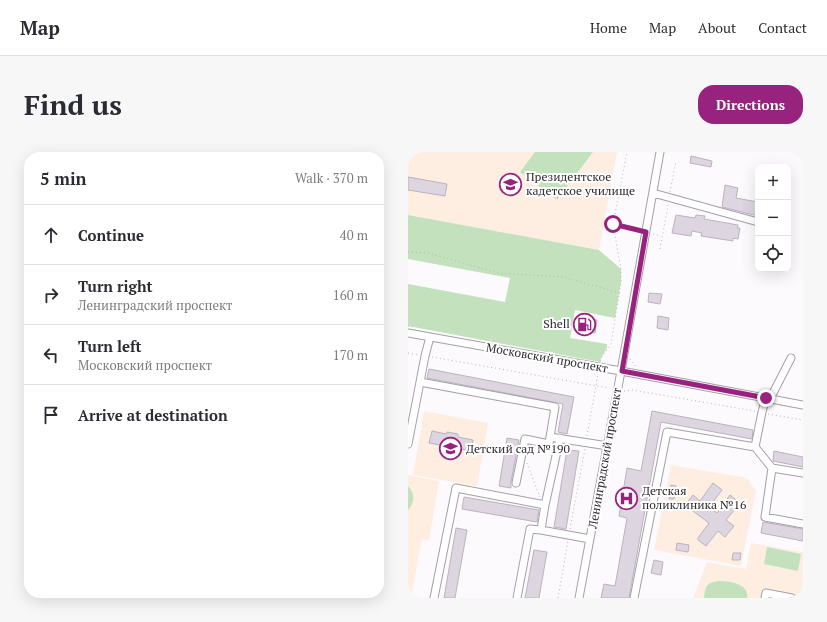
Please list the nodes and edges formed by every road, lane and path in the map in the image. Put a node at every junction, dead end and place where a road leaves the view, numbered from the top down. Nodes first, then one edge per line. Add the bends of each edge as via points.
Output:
1 (415, 152) edge
2 (627, 152) edge
3 (660, 152) edge
4 (408, 154) edge
5 (676, 161) dead end
6 (653, 193) junction
7 (669, 198) junction
8 (755, 221) edge
9 (613, 224) junction
10 (646, 232) junction
11 (662, 236) junction
12 (660, 250) dead end
13 (408, 252) edge
14 (620, 293) junction
15 (408, 333) edge
16 (430, 338) junction
17 (408, 353) edge
18 (425, 356) junction
19 (791, 358) dead end
20 (630, 359) dead end
21 (600, 362) dead end
22 (636, 368) dead end
23 (622, 371) junction
24 (598, 374) dead end
25 (420, 382) junction
26 (596, 386) junction
27 (608, 388) dead end
28 (623, 391) dead end
29 (768, 399) junction
30 (803, 405) edge
31 (762, 412) junction
32 (803, 420) edge
33 (550, 437) junction
34 (560, 438) junction
35 (586, 443) junction
36 (408, 444) edge
37 (608, 446) junction
38 (755, 447) junction
39 (527, 463) dead end
40 (772, 468) junction
41 (803, 473) edge
42 (516, 483) dead end
43 (544, 505) junction
44 (803, 524) edge
45 (541, 530) junction
46 (569, 535) junction
47 (590, 539) junction
48 (434, 598) edge
49 (517, 598) edge
50 (558, 598) edge
51 (580, 598) edge
52 (634, 598) edge
53 (765, 598) edge
54 (792, 598) edge

1 - 4 path
2 - 9 path
3 - 6 street, Ленинградский проспект
5 - 7 path
6 - 7 street
6 - 10 street, Ленинградский проспект
7 - 8 street
7 - 11 path
9 - 10 path
9 - 14 path via 621,269
10 - 11 path
10 - 23 street, Ленинградский проспект
11 - 12 path
13 - 14 path via 428,254 498,273 563,277
14 - 21 path via 611,344
15 - 16 street, Московский проспект
16 - 18 street
16 - 23 street, Московский проспект
17 - 18 path
18 - 25 street
18 - 26 path
19 - 29 street
20 - 22 path
23 - 29 street, Московский проспект
23 - 37 street, Ленинградский проспект
24 - 26 path
25 - 33 street via 555,408
25 - 36 street
26 - 27 path
26 - 35 path
28 - 31 path via 632,390
29 - 30 street, Московский проспект
29 - 31 street
31 - 32 path
31 - 38 street
33 - 34 street
33 - 42 street via 549,444 525,439
34 - 35 street
34 - 43 street
35 - 37 street
35 - 46 path
37 - 47 street, Ленинградский проспект
38 - 40 street
38 - 52 street via 667,432
39 - 43 path
40 - 41 street
40 - 44 street via 765,517
43 - 45 street
43 - 48 street via 456,488
45 - 46 street
45 - 49 street via 530,529
46 - 47 street
46 - 50 path
47 - 51 street, Ленинградский проспект
53 - 54 street via 766,594

